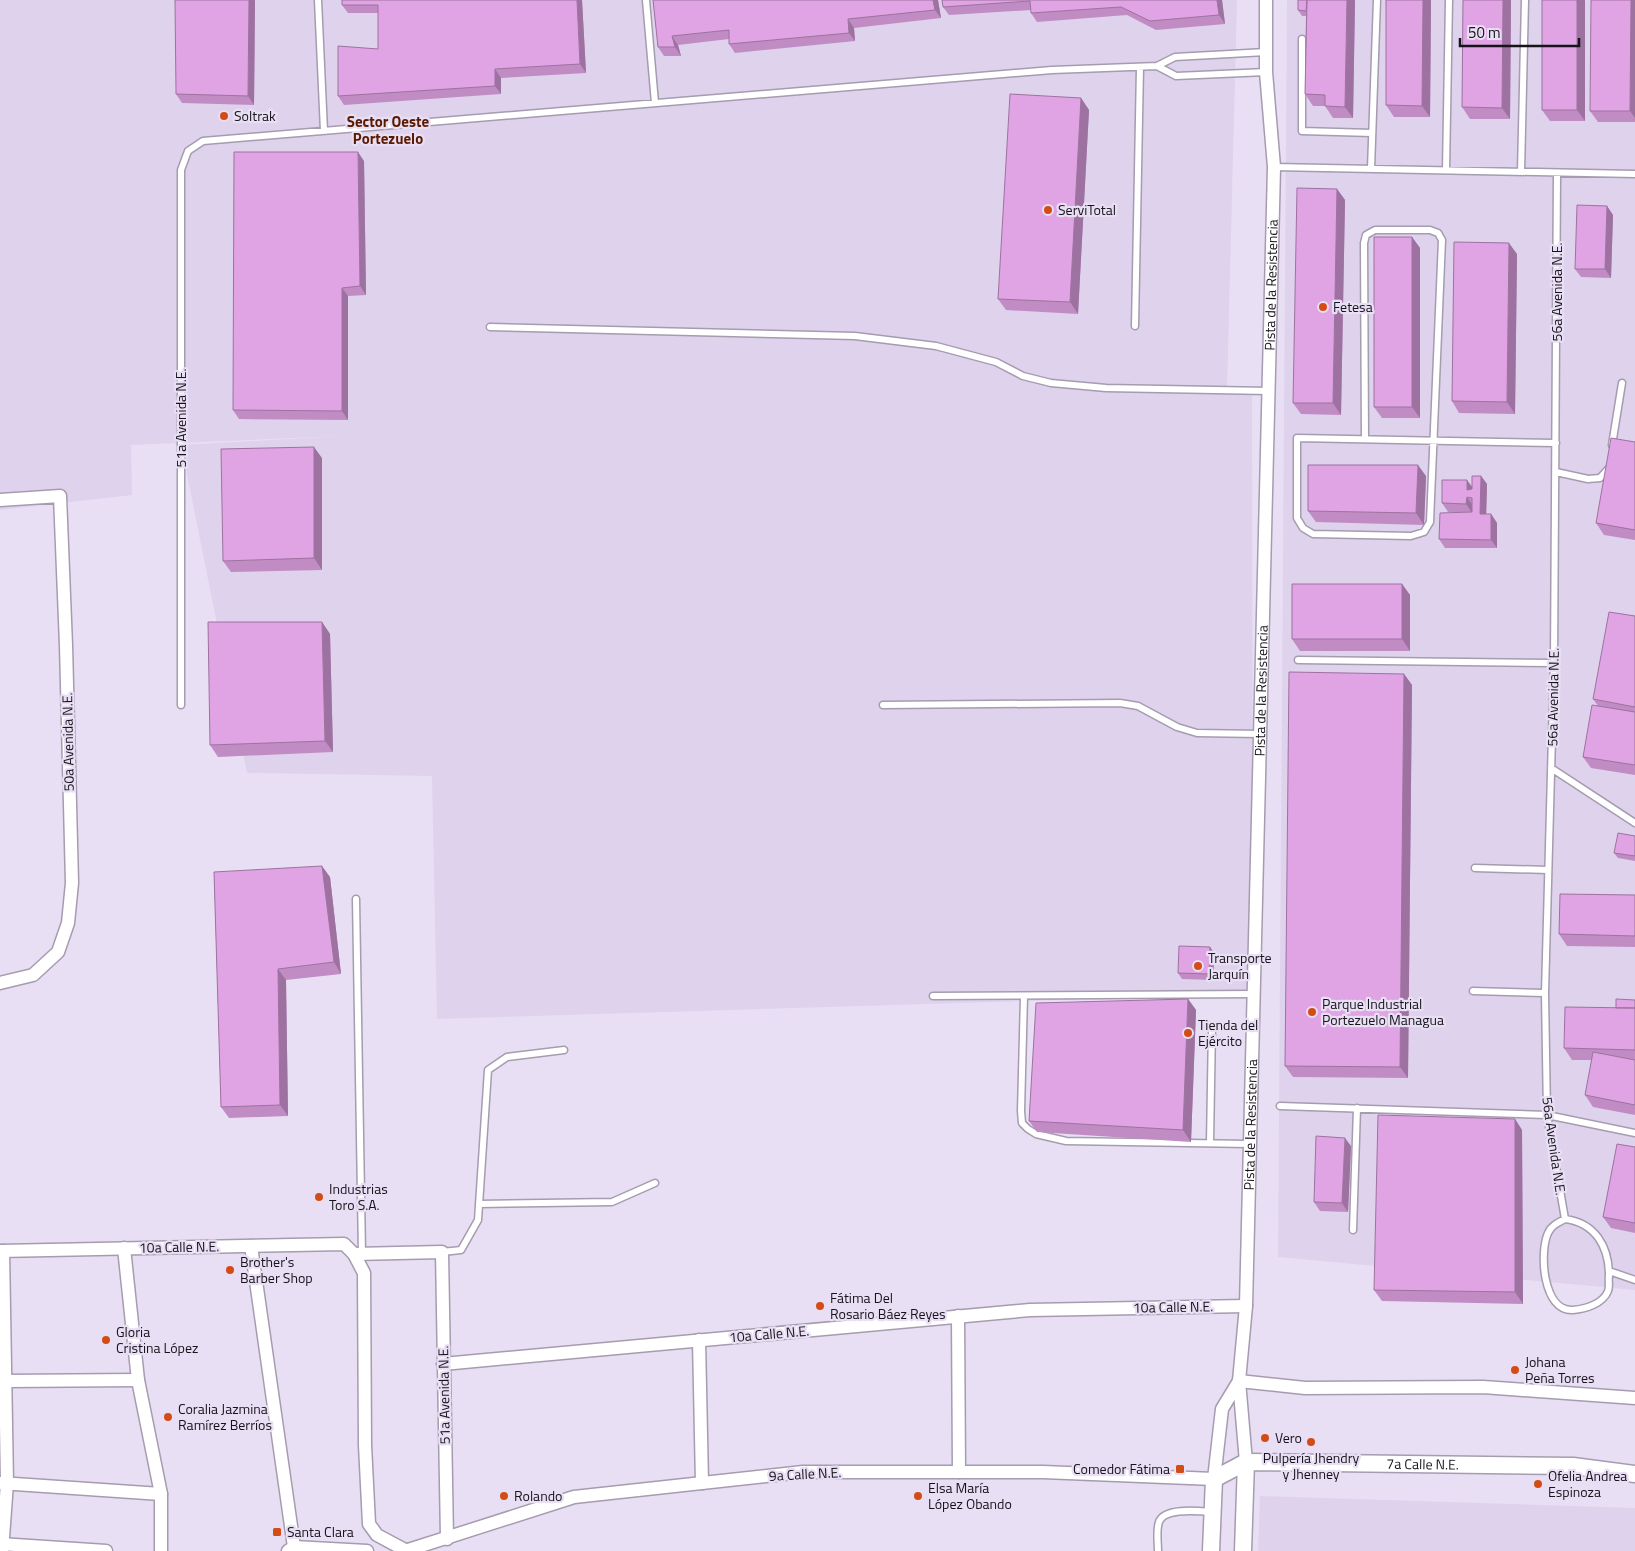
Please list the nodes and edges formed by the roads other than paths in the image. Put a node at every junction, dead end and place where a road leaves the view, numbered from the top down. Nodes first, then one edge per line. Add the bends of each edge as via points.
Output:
1 (318, 0) edge
2 (646, 0) edge
3 (1266, 0) edge
4 (1377, 0) edge
5 (1449, 0) edge
6 (1525, 0) edge
7 (1302, 39) dead end
8 (1266, 52) junction
9 (1140, 66) junction
10 (1157, 66) junction
11 (1266, 72) junction
12 (654, 103) junction
13 (324, 131) junction
14 (1372, 133) junction
15 (1274, 168) junction
16 (1372, 169) junction
17 (1446, 170) junction
18 (1521, 172) junction
19 (1557, 173) junction
20 (1635, 174) edge
21 (1135, 326) dead end
22 (490, 327) dead end
23 (1622, 383) dead end
24 (1269, 391) junction
25 (1365, 439) junction
26 (1434, 440) junction
27 (1556, 443) junction
28 (1612, 450) edge
29 (1610, 460) edge
30 (1556, 472) junction
31 (0, 500) edge
32 (1298, 660) dead end
33 (1554, 663) junction
34 (181, 705) dead end
35 (883, 705) dead end
36 (1260, 734) junction
37 (1551, 768) junction
38 (1635, 823) edge
39 (1475, 868) dead end
40 (1548, 870) junction
41 (356, 898) dead end
42 (0, 983) edge
43 (1473, 990) dead end
44 (1545, 993) junction
45 (1253, 994) junction
46 (933, 996) dead end
47 (1024, 996) junction
48 (1212, 1027) dead end
49 (564, 1050) dead end
50 (1280, 1106) dead end
51 (1357, 1108) junction
52 (1547, 1115) junction
53 (1635, 1133) edge
54 (1210, 1143) junction
55 (1249, 1144) junction
56 (655, 1183) dead end
57 (479, 1204) junction
58 (1565, 1219) junction
59 (1353, 1230) dead end
60 (251, 1246) junction
61 (124, 1248) junction
62 (2, 1251) edge
63 (442, 1252) junction
64 (358, 1254) junction
65 (1609, 1271) junction
66 (1635, 1280) edge
67 (1246, 1306) junction
68 (958, 1316) junction
69 (699, 1340) junction
70 (443, 1364) junction
71 (138, 1380) junction
72 (5, 1381) junction
73 (1239, 1381) junction
74 (1635, 1398) edge
75 (1246, 1462) junction
76 (959, 1472) junction
77 (1635, 1474) edge
78 (1214, 1479) junction
79 (3, 1483) edge
80 (702, 1483) junction
81 (161, 1494) junction
82 (1213, 1512) junction
83 (447, 1539) junction
84 (2, 1547) edge
85 (290, 1549) edge
86 (106, 1551) edge
87 (161, 1551) edge
88 (367, 1551) edge
89 (406, 1551) edge
90 (1158, 1551) edge
91 (1211, 1551) edge
92 (1243, 1551) edge

1 - 13 lane
2 - 12 lane
3 - 8 street, Pista de la Resistencia
4 - 14 lane
5 - 17 lane
6 - 18 lane
7 - 14 lane via 1302,131
8 - 10 lane via 1175,57
8 - 11 street, Pista de la Resistencia
9 - 10 lane
9 - 12 lane via 1052,70
9 - 21 lane
10 - 11 lane via 1176,76
11 - 15 street, Pista de la Resistencia
12 - 13 lane
13 - 34 lane, 51a Avenida N.E. via 203,141 188,151 181,170
14 - 16 lane
15 - 16 lane
15 - 24 street, Pista de la Resistencia
16 - 17 lane
17 - 18 lane
18 - 19 lane
19 - 20 lane
19 - 27 lane, 56a Avenida N.E.
22 - 24 lane via 855,336 936,346 996,362 1023,376 1052,383 1106,388
23 - 28 lane
24 - 36 street, Pista de la Resistencia
25 - 26 lane
25 - 26 lane via 1297,438 1297,518 1302,528 1313,534 1411,536 1424,532 1430,522
25 - 26 lane via 1366,235 1375,230 1430,230 1438,233 1442,240
26 - 27 lane
27 - 30 lane, 56a Avenida N.E.
29 - 30 lane via 1608,470 1600,478 1588,479
30 - 33 lane, 56a Avenida N.E.
31 - 42 street, 50a Avenida N.E. via 60,496 72,883 68,923 58,952 33,975
32 - 33 lane
33 - 37 lane, 56a Avenida N.E.
35 - 36 lane via 1120,703 1138,706 1177,727 1197,733
36 - 45 street, Pista de la Resistencia
37 - 38 lane
37 - 40 lane, 56a Avenida N.E.
39 - 40 lane
40 - 44 lane, 56a Avenida N.E.
41 - 64 lane
43 - 44 lane
44 - 52 lane, 56a Avenida N.E.
45 - 47 lane
45 - 55 street, Pista de la Resistencia
46 - 47 lane
47 - 54 lane via 1021,1111 1022,1123 1028,1129 1066,1141
48 - 54 lane
49 - 57 lane via 507,1057 488,1070
50 - 51 lane
51 - 52 lane
51 - 59 lane
52 - 53 lane
52 - 58 lane, 56a Avenida N.E.
54 - 55 lane
55 - 67 street, Pista de la Resistencia
56 - 57 lane via 612,1202
57 - 63 lane via 478,1220 461,1250
58 - 65 lane via 1591,1228 1602,1242
58 - 65 lane via 1553,1225 1547,1234 1545,1247 1545,1272 1554,1303 1571,1310 1592,1306 1608,1291
60 - 61 street, 10a Calle N.E.
60 - 64 street, 10a Calle N.E. via 344,1244
60 - 85 street
61 - 62 street, 10a Calle N.E.
61 - 71 street
62 - 72 street
63 - 64 street
63 - 70 street, 51a Avenida N.E.
64 - 89 street via 364,1273 365,1445 370,1524 377,1535
65 - 66 lane
67 - 68 street, 10a Calle N.E. via 1030,1310
67 - 73 street, Pista de la Resistencia
68 - 69 street, 10a Calle N.E.
68 - 76 street
69 - 70 street, 10a Calle N.E.
69 - 80 street
70 - 83 street, 51a Avenida N.E.
71 - 72 street
71 - 81 street
72 - 79 street
73 - 74 street via 1305,1388 1483,1387
73 - 75 street, Pista de la Resistencia
73 - 78 street, Pista de la Resistencia via 1222,1409
75 - 77 street, 7a Calle N.E. via 1573,1466
75 - 78 street, 7a Calle N.E.
75 - 92 street, Pista de la Resistencia
76 - 78 street, 9a Calle N.E.
76 - 80 street, 9a Calle N.E. via 803,1472
78 - 82 street, Pista de la Resistencia
79 - 81 street
79 - 84 street
80 - 83 street, 9a Calle N.E. via 574,1496
81 - 87 street
82 - 90 lane via 1186,1510 1165,1514 1159,1521
82 - 91 street, Pista de la Resistencia
83 - 89 street, 9a Calle N.E.
84 - 86 street
85 - 88 street

